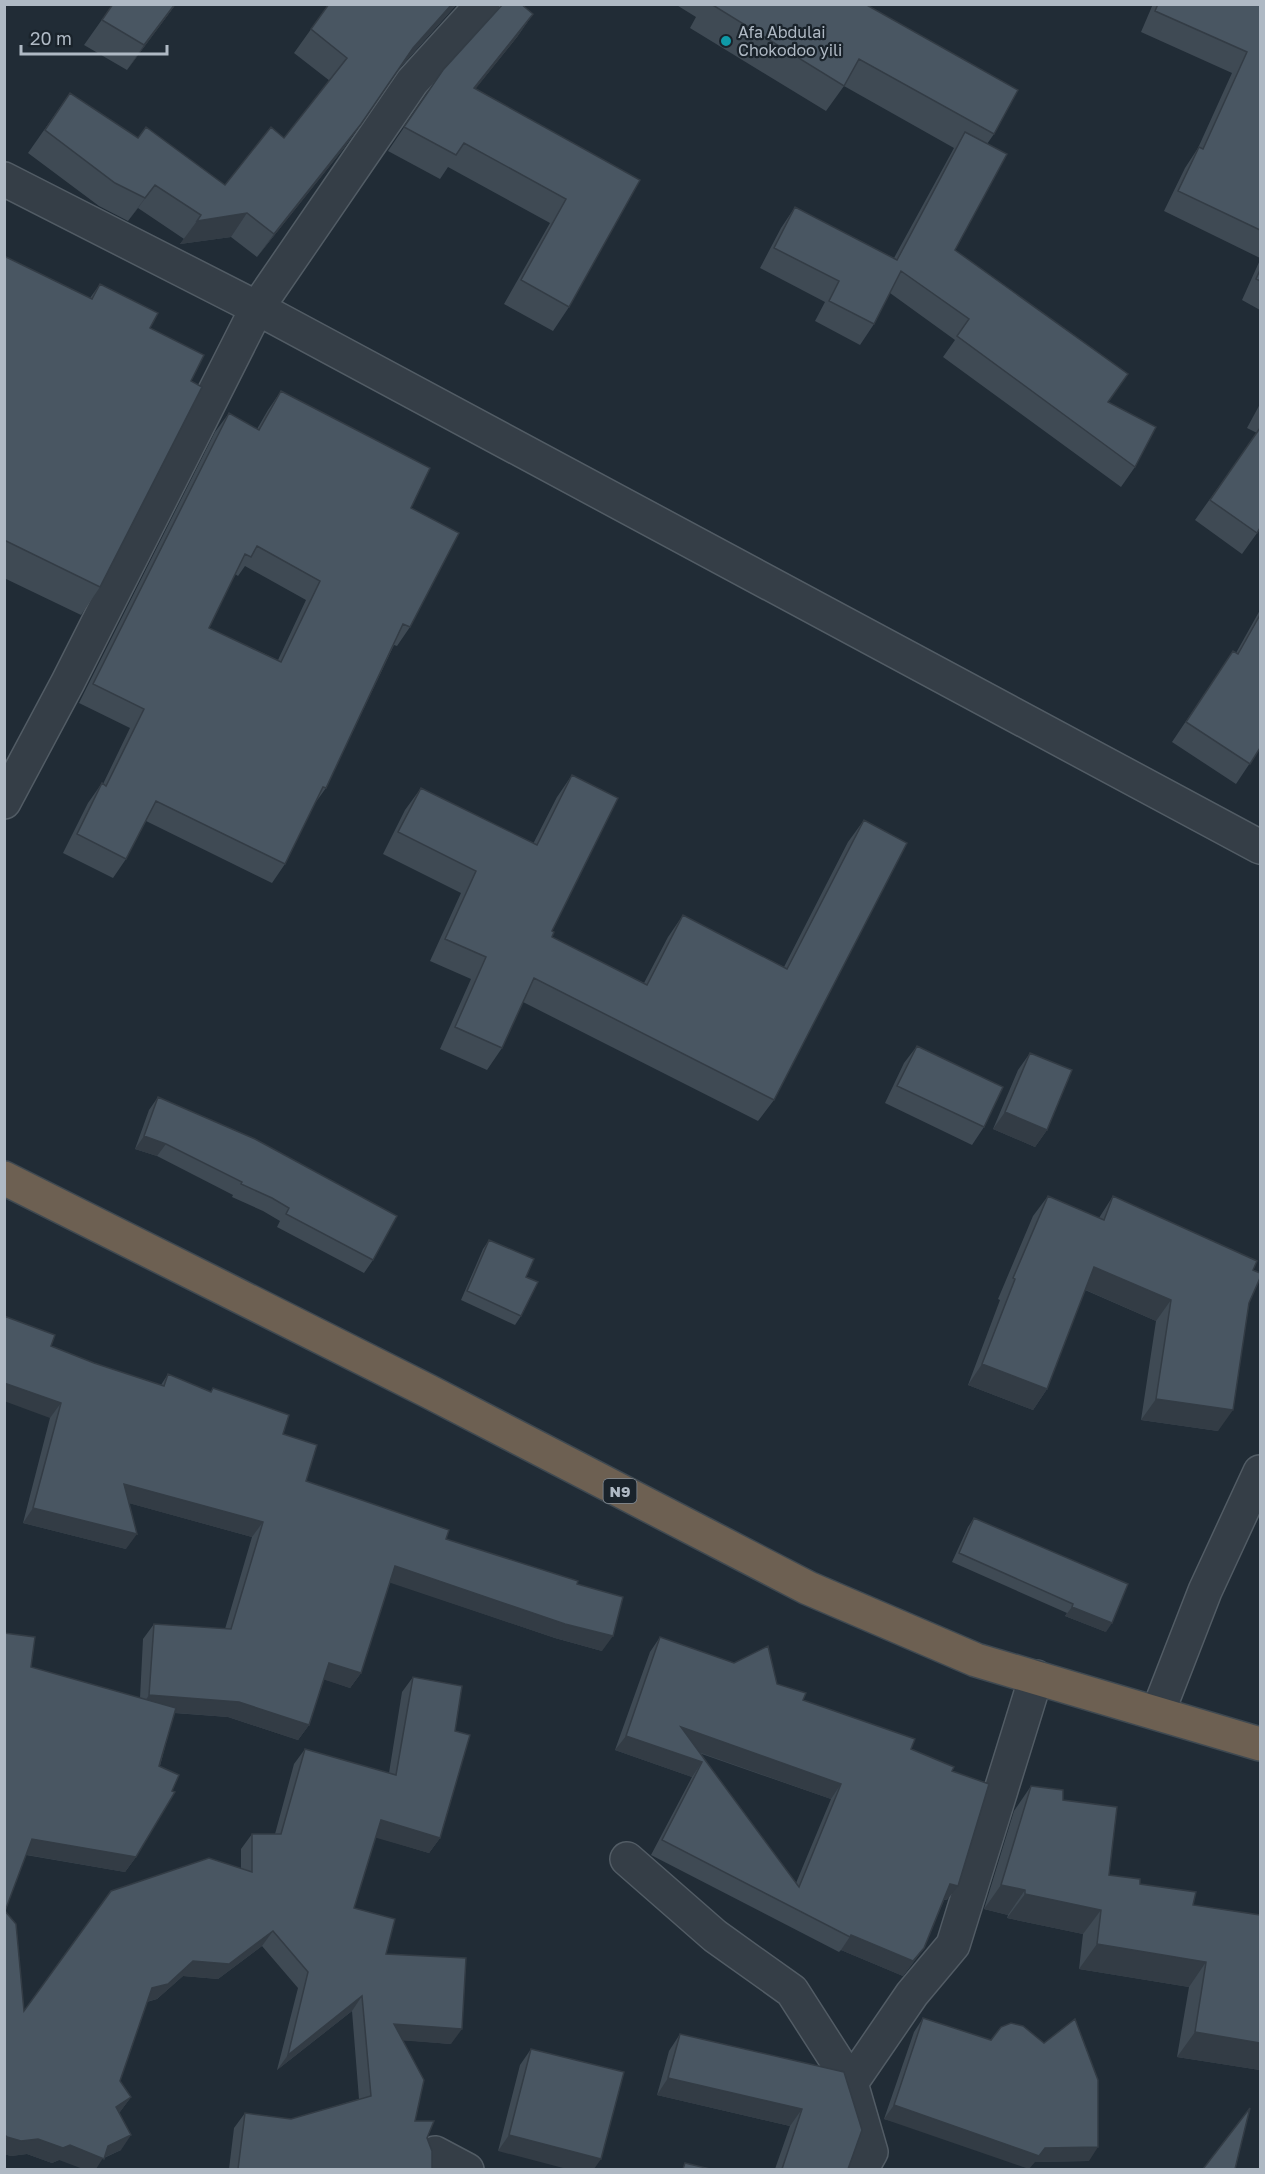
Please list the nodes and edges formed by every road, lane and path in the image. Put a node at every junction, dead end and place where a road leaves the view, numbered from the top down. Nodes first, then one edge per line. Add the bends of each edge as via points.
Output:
1 (483, 4) edge
2 (4, 179) edge
3 (257, 308) junction
4 (4, 802) edge
5 (1260, 847) edge
6 (4, 1178) edge
7 (1260, 1473) edge
8 (1036, 1677) junction
9 (1158, 1712) junction
10 (1260, 1743) edge
11 (627, 1859) dead end
12 (851, 2083) junction
13 (435, 2154) edge
14 (467, 2169) edge
15 (861, 2169) edge

1 - 3 street via 412,82
2 - 3 street
3 - 4 street
3 - 5 street
6 - 8 highway, N9 via 428,1390 808,1588 976,1660
7 - 9 street via 1205,1591
8 - 9 highway, N9
8 - 12 street via 953,1945 912,1994
9 - 10 highway, N9
11 - 12 street via 715,1936 792,1991
12 - 15 street via 871,2152
13 - 14 street

